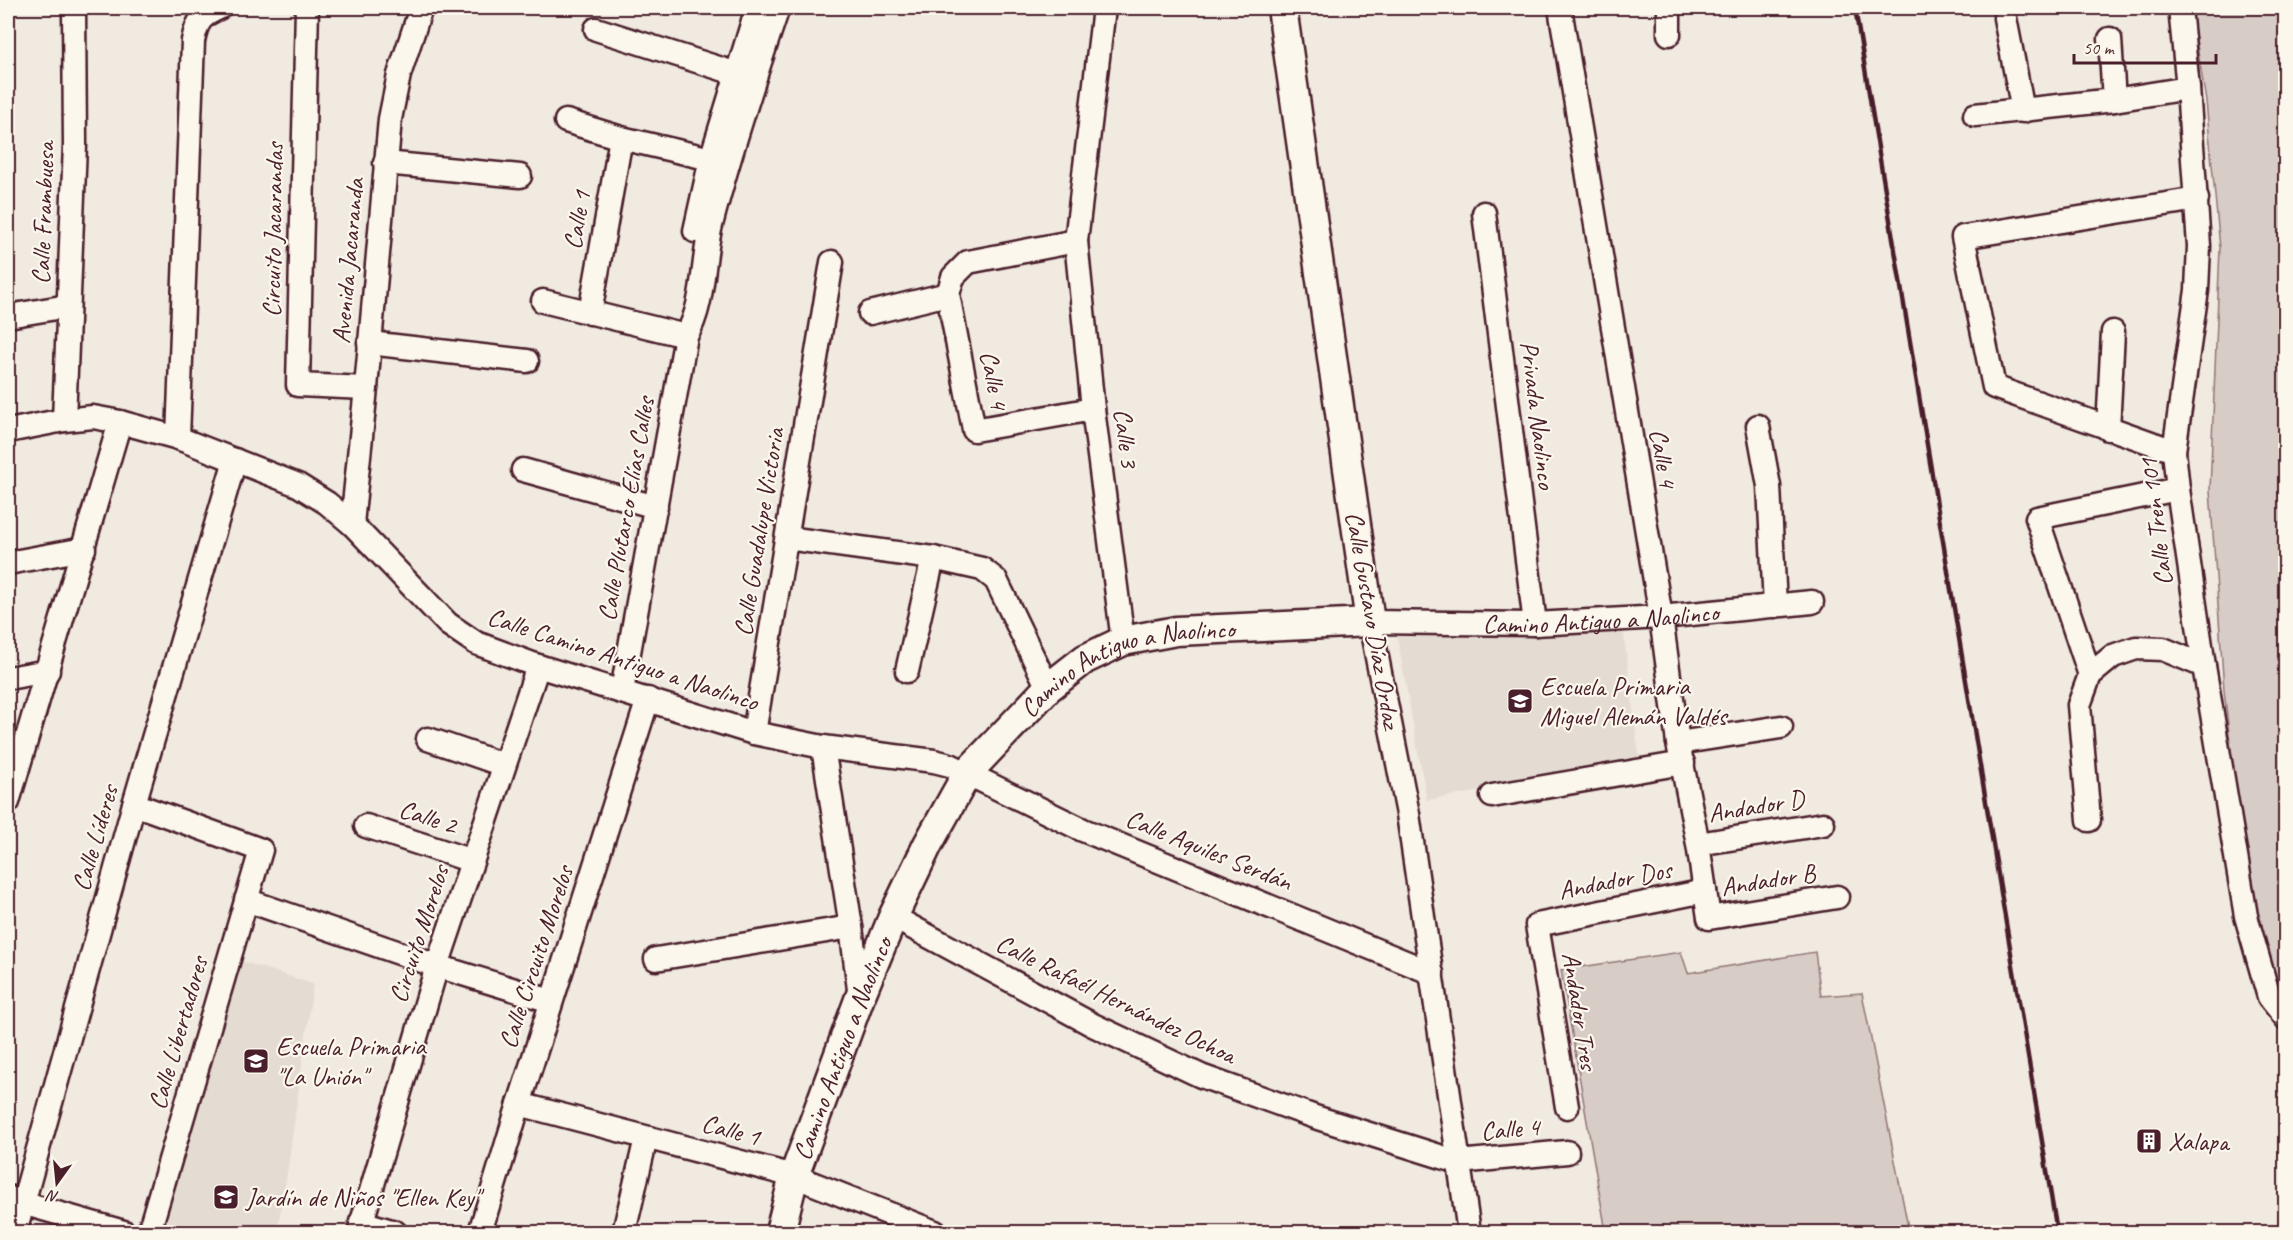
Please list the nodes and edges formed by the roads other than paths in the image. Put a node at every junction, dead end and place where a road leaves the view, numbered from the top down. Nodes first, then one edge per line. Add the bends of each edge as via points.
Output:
1 (74, 8) edge
2 (219, 8) edge
3 (307, 8) edge
4 (420, 8) edge
5 (757, 8) edge
6 (778, 8) edge
7 (1104, 8) edge
8 (1282, 8) edge
9 (1560, 8) edge
10 (1669, 8) edge
11 (2180, 8) edge
12 (2005, 18) dead end
13 (596, 29) dead end
14 (1669, 34) dead end
15 (2110, 39) dead end
16 (745, 77) junction
17 (2188, 88) junction
18 (2114, 100) junction
19 (2022, 111) junction
20 (1975, 115) dead end
21 (566, 121) dead end
22 (621, 138) junction
23 (720, 161) junction
24 (385, 163) junction
25 (520, 176) dead end
26 (2197, 199) junction
27 (1484, 213) dead end
28 (1076, 242) junction
29 (832, 262) dead end
30 (948, 294) junction
31 (543, 301) dead end
32 (68, 306) junction
33 (590, 313) junction
34 (870, 313) dead end
35 (8, 316) edge
36 (2113, 332) dead end
37 (686, 336) junction
38 (369, 343) junction
39 (527, 361) dead end
40 (366, 388) junction
41 (1093, 409) junction
42 (64, 420) junction
43 (120, 422) junction
44 (1758, 426) dead end
45 (2108, 429) junction
46 (8, 431) edge
47 (178, 438) junction
48 (2174, 451) junction
49 (235, 460) junction
50 (523, 470) dead end
51 (2178, 489) junction
52 (656, 507) junction
53 (352, 524) junction
54 (787, 538) junction
55 (84, 549) junction
56 (933, 558) junction
57 (8, 563) edge
58 (1812, 602) dead end
59 (1775, 606) junction
60 (1661, 617) junction
61 (1370, 622) junction
62 (1535, 624) junction
63 (1123, 641) junction
64 (538, 666) junction
65 (2204, 666) junction
66 (48, 671) junction
67 (908, 671) dead end
68 (2090, 675) junction
69 (8, 678) edge
70 (1048, 688) junction
71 (622, 691) junction
72 (648, 699) junction
73 (1781, 727) dead end
74 (754, 733) junction
75 (428, 739) dead end
76 (823, 747) junction
77 (1681, 753) junction
78 (504, 765) junction
79 (968, 772) junction
80 (1491, 796) dead end
81 (8, 802) edge
82 (134, 804) junction
83 (2089, 820) dead end
84 (1823, 824) dead end
85 (366, 826) dead end
86 (1698, 844) junction
87 (472, 861) junction
88 (1705, 891) junction
89 (1837, 897) dead end
90 (246, 900) junction
91 (893, 917) junction
92 (1708, 918) joint
93 (1537, 925) joint
94 (851, 927) junction
95 (656, 959) dead end
96 (437, 966) junction
97 (1432, 973) junction
98 (860, 996) junction
99 (551, 1001) junction
100 (2286, 1018) edge
101 (519, 1104) junction
102 (1567, 1107) dead end
103 (646, 1138) junction
104 (1567, 1152) dead end
105 (1458, 1162) junction
106 (794, 1176) junction
107 (15, 1200) edge
108 (360, 1227) edge
109 (15, 1233) edge
110 (124, 1233) edge
111 (149, 1233) edge
112 (395, 1233) edge
113 (480, 1233) edge
114 (624, 1233) edge
115 (780, 1233) edge
116 (935, 1233) edge
117 (1469, 1233) edge

1 - 32 street, Calle Frambuesa via 75,145
2 - 47 street via 205,14 196,26 193,41
3 - 40 street, Circuito Jacarandas via 298,384
4 - 24 street, Avenida Jacaranda via 399,75
5 - 16 street, Calle Plutarco Elías Calles
6 - 16 street, Calle Plutarco Elías Calles
7 - 28 street, Calle 3
8 - 61 main road, Calle Gustavo Díaz Ordaz
9 - 60 street, Calle 4
10 - 14 street
11 - 17 street, Calle Tren 101
12 - 19 street
13 - 16 street
15 - 18 street
16 - 23 street, Calle Plutarco Elías Calles
17 - 18 street
17 - 26 street, Calle Tren 101
18 - 19 street
19 - 20 street
21 - 22 street
22 - 23 street
22 - 33 street, Calle 1
23 - 37 street, Calle Plutarco Elías Calles via 694,322
24 - 25 street
24 - 38 street, Avenida Jacaranda
26 - 45 street via 1964,237 1994,387
26 - 48 street, Calle Tren 101 via 2197,290
27 - 62 street, Privada Naolinco
28 - 30 street via 968,262 953,277
28 - 41 street, Calle 3
29 - 54 street, Calle Guadalupe Victoria
30 - 34 street
30 - 41 street, Calle 4 via 974,430
31 - 33 street
32 - 35 street
32 - 42 street, Calle Frambuesa
33 - 37 street
36 - 45 street
37 - 52 street, Calle Plutarco Elías Calles
38 - 39 street
38 - 40 street, Avenida Jacaranda
40 - 53 street, Avenida Jacaranda
41 - 63 street, Calle 3
42 - 43 street, Calle Camino Antiguo a Naolinco via 93,417
42 - 46 street, Calle Camino Antiguo a Naolinco
43 - 47 street, Calle Camino Antiguo a Naolinco
43 - 55 street
44 - 59 street via 1769,486
45 - 48 street
47 - 49 street, Calle Camino Antiguo a Naolinco
48 - 51 street, Calle Tren 101
49 - 53 street, Calle Camino Antiguo a Naolinco via 298,485
49 - 82 street, Calle Líderes
50 - 52 street
51 - 65 street, Calle Tren 101
51 - 68 street via 2037,518
52 - 71 street, Calle Plutarco Elías Calles
53 - 64 street, Calle Camino Antiguo a Naolinco via 447,624 476,643
54 - 56 street
54 - 74 street, Calle Guadalupe Victoria
55 - 57 street
55 - 66 street
56 - 67 street
56 - 70 street via 982,569 996,580
58 - 59 street, Camino Antiguo a Naolinco
59 - 60 street, Camino Antiguo a Naolinco
60 - 62 street, Camino Antiguo a Naolinco
60 - 77 street, Calle 4
61 - 62 street, Camino Antiguo a Naolinco
61 - 63 main road, Camino Antiguo a Naolinco via 1176,631
61 - 97 street, Calle Gustavo Díaz Ordaz via 1408,814
63 - 70 main road, Camino Antiguo a Naolinco via 1085,659
64 - 71 street, Calle Camino Antiguo a Naolinco
64 - 78 street, Circuito Morelos
65 - 68 street via 2163,649 2136,648 2113,656
65 - 100 street, Calle Tren 101 via 2246,916 2269,997
66 - 69 street
66 - 81 street
68 - 83 street via 2079,705
70 - 79 main road, Camino Antiguo a Naolinco
71 - 72 street, Calle Camino Antiguo a Naolinco
72 - 74 street, Calle Camino Antiguo a Naolinco
72 - 99 street, Calle Circuito Morelos
73 - 77 street
74 - 76 street, Calle Camino Antiguo a Naolinco
75 - 78 street
76 - 79 street, Calle Camino Antiguo a Naolinco via 934,761
76 - 94 street
77 - 80 street
77 - 86 street, Calle 4
78 - 87 street, Circuito Morelos
79 - 91 main road, Camino Antiguo a Naolinco
79 - 97 street, Calle Aquiles Serdán via 1083,830
82 - 90 street, Calle Libertadores via 261,850
82 - 107 street, Calle Líderes
84 - 86 street, Andador D
85 - 87 street, Calle 2
86 - 88 street, Calle 4
87 - 96 street, Circuito Morelos
88 - 92 street, Calle 4
88 - 93 street, Andador Dos
89 - 92 street, Andador B
90 - 96 street
90 - 111 street, Calle Libertadores
91 - 98 main road, Camino Antiguo a Naolinco
91 - 105 street, Calle Rafaél Hernández Ochoa via 1093,1025 1201,1076
93 - 102 street, Andador Tres
94 - 95 street
94 - 98 street
96 - 99 street
96 - 108 street, Circuito Morelos
97 - 105 street, Calle Gustavo Díaz Ordaz
98 - 106 main road, Camino Antiguo a Naolinco
99 - 101 street, Calle Circuito Morelos
101 - 103 street, Calle 1
101 - 113 street, Calle Circuito Morelos
103 - 106 street, Calle 1
103 - 114 street
104 - 105 street, Calle 4
105 - 117 street, Calle Gustavo Díaz Ordaz
106 - 115 main road, Camino Antiguo a Naolinco
106 - 116 street, Calle 1
107 - 109 street, Calle Líderes
107 - 110 street
108 - 112 street, Circuito Morelos

